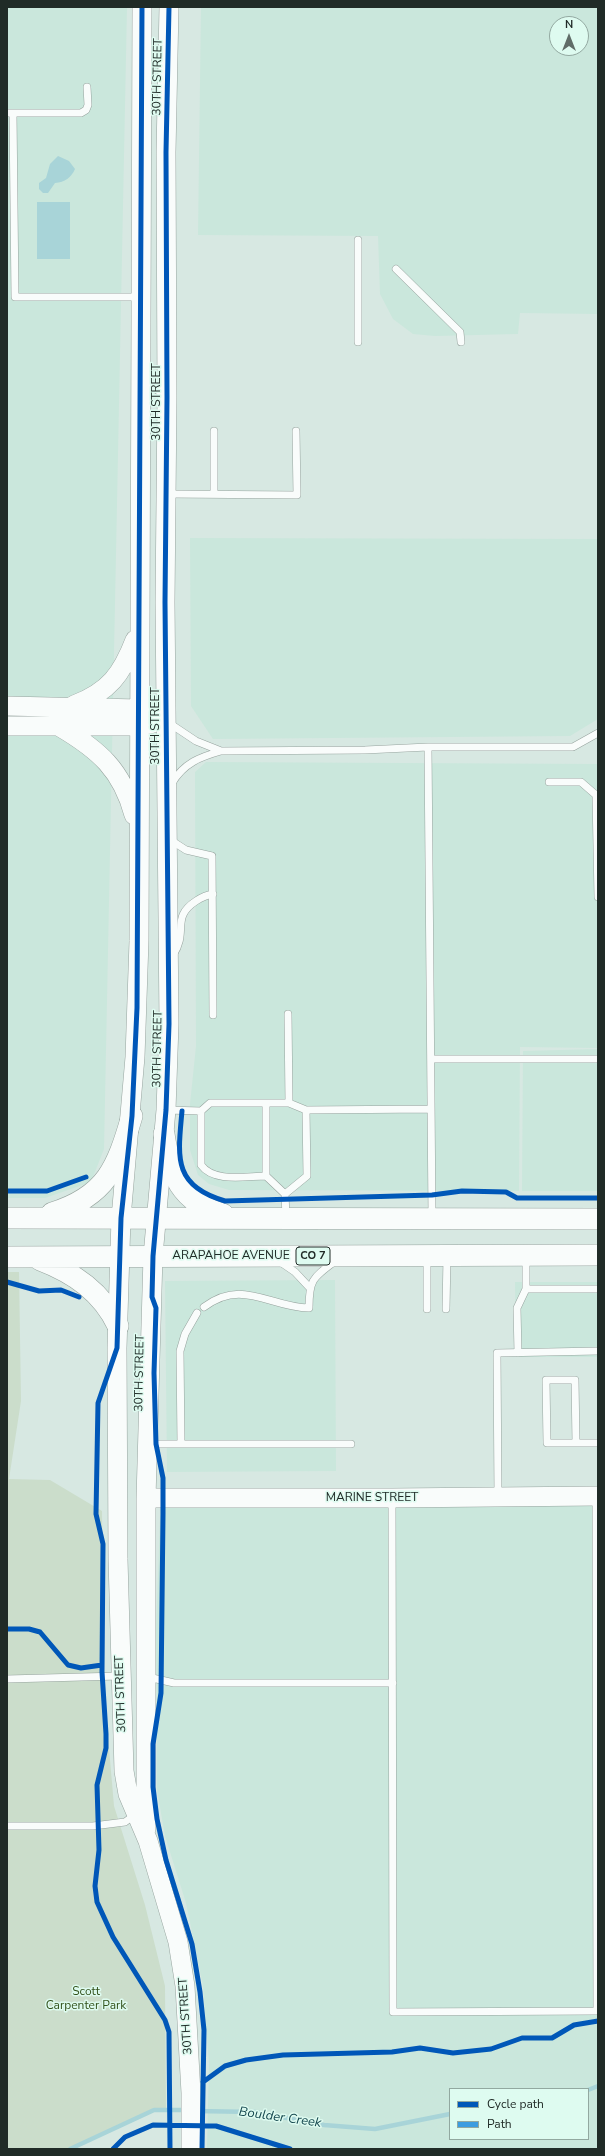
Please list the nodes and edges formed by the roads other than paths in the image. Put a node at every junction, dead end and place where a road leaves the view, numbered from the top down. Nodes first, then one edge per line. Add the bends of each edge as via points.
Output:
1 (142, 7) edge
2 (169, 7) edge
3 (88, 87) dead end
4 (10, 113) edge
5 (358, 240) dead end
6 (396, 269) dead end
7 (11, 297) edge
8 (140, 297) junction
9 (358, 342) dead end
10 (461, 342) dead end
11 (140, 365) junction
12 (167, 398) junction
13 (214, 431) dead end
14 (296, 431) dead end
15 (167, 494) junction
16 (214, 494) junction
17 (139, 629) junction
18 (7, 706) edge
19 (69, 707) junction
20 (139, 718) junction
21 (165, 720) junction
22 (7, 726) edge
23 (60, 727) junction
24 (598, 733) edge
25 (428, 747) junction
26 (221, 751) junction
27 (549, 782) dead end
28 (166, 791) junction
29 (138, 832) junction
30 (167, 838) junction
31 (213, 894) junction
32 (598, 896) edge
33 (169, 962) junction
34 (288, 1014) dead end
35 (213, 1015) dead end
36 (430, 1059) junction
37 (598, 1059) edge
38 (266, 1103) junction
39 (289, 1103) junction
40 (431, 1109) junction
41 (166, 1110) junction
42 (306, 1110) junction
43 (201, 1111) junction
44 (132, 1116) junction
45 (164, 1134) junction
46 (266, 1176) junction
47 (286, 1194) junction
48 (7, 1218) edge
49 (28, 1218) junction
50 (121, 1218) junction
51 (155, 1218) junction
52 (237, 1218) junction
53 (286, 1218) junction
54 (432, 1218) junction
55 (598, 1219) edge
56 (437, 1255) junction
57 (526, 1255) junction
58 (598, 1255) edge
59 (30, 1256) junction
60 (153, 1256) junction
61 (342, 1256) junction
62 (7, 1257) edge
63 (119, 1257) junction
64 (272, 1257) junction
65 (309, 1287) junction
66 (526, 1289) junction
67 (598, 1289) edge
68 (204, 1307) dead end
69 (427, 1309) dead end
70 (446, 1309) dead end
71 (197, 1313) dead end
72 (118, 1326) junction
73 (598, 1352) edge
74 (518, 1353) junction
75 (576, 1443) junction
76 (598, 1443) edge
77 (148, 1444) junction
78 (181, 1444) junction
79 (351, 1444) dead end
80 (597, 1496) edge
81 (498, 1497) junction
82 (146, 1498) junction
83 (392, 1498) junction
84 (597, 1625) edge
85 (120, 1676) junction
86 (146, 1676) junction
87 (7, 1679) edge
88 (393, 1684) junction
89 (141, 1812) junction
90 (7, 1826) edge
91 (191, 2147) edge

1 - 8 main road, 30TH STREET
2 - 12 main road, 30TH STREET via 166,160
3 - 4 lane via 88,104 86,110 81,113
4 - 7 lane
5 - 9 lane
6 - 10 lane via 460,332
7 - 8 lane
8 - 11 main road, 30TH STREET
11 - 12 lane via 152,386
11 - 17 main road, 30TH STREET
12 - 15 main road, 30TH STREET
13 - 16 lane
14 - 16 lane via 297,495
15 - 16 lane
15 - 21 main road, 30TH STREET
17 - 19 main road via 129,657 109,686 88,700
17 - 20 main road, 30TH STREET
18 - 19 main road
19 - 20 main road
20 - 21 main road
20 - 23 main road
20 - 29 main road, 30TH STREET
21 - 26 lane via 196,741
21 - 28 main road, 30TH STREET
22 - 23 main road
23 - 29 main road via 94,748 113,768 130,800
24 - 25 lane via 573,747
25 - 26 lane
25 - 36 lane
26 - 28 lane via 200,757 182,768
27 - 32 lane via 581,782 596,795
28 - 30 main road, 30TH STREET
29 - 44 main road, 30TH STREET via 138,948
30 - 31 lane via 186,850 212,856
30 - 33 main road, 30TH STREET
31 - 33 lane via 207,894 184,910 181,915 180,945
31 - 35 lane
33 - 41 main road, 30TH STREET
34 - 39 lane
36 - 37 lane
36 - 40 lane
38 - 39 lane
38 - 43 lane via 210,1103
38 - 46 lane
39 - 42 lane
40 - 42 lane
40 - 54 lane
41 - 43 lane
41 - 45 main road, 30TH STREET
42 - 47 lane via 307,1176
43 - 46 lane via 201,1165 205,1171 214,1176
44 - 49 main road via 114,1166 92,1194 83,1201 63,1209
44 - 50 main road, 30TH STREET
45 - 51 main road, 30TH STREET
45 - 52 main road via 170,1166 184,1192 195,1202
46 - 47 lane
47 - 53 lane
48 - 49 main road
49 - 50 main road
50 - 51 main road
50 - 63 main road, 30TH STREET
51 - 52 main road
51 - 60 main road, 30TH STREET
52 - 53 main road
53 - 54 main road
54 - 55 main road
56 - 57 main road, ARAPAHOE AVENUE / CO 7
56 - 61 main road, ARAPAHOE AVENUE / CO 7
56 - 69 lane
56 - 70 lane
57 - 58 main road, ARAPAHOE AVENUE / CO 7
57 - 66 lane
59 - 62 main road, ARAPAHOE AVENUE / CO 7
59 - 63 main road, ARAPAHOE AVENUE / CO 7
59 - 72 main road via 65,1270 80,1280 103,1303
60 - 63 main road, ARAPAHOE AVENUE / CO 7
60 - 64 main road, ARAPAHOE AVENUE / CO 7
60 - 77 main road, 30TH STREET
61 - 64 main road, ARAPAHOE AVENUE / CO 7
61 - 65 lane via 319,1273
63 - 72 main road, 30TH STREET
64 - 65 lane via 295,1272
65 - 68 lane via 309,1308 294,1308 261,1296 245,1294 222,1296
66 - 67 lane
66 - 74 lane via 517,1308
71 - 78 lane via 181,1344
72 - 85 main road, 30TH STREET
73 - 74 lane
74 - 81 lane via 497,1353
75 - 75 lane via 547,1443 546,1380 575,1380
75 - 76 lane
77 - 78 lane
77 - 82 main road, 30TH STREET
78 - 79 lane
80 - 81 main road, MARINE STREET
80 - 84 lane
81 - 83 main road, MARINE STREET
82 - 83 main road, MARINE STREET
82 - 86 main road, 30TH STREET
83 - 88 lane
84 - 88 lane via 598,2011 393,2012
85 - 86 main road
85 - 87 lane
85 - 89 main road, 30TH STREET via 124,1771 128,1794
86 - 88 lane via 174,1684
86 - 89 main road, 30TH STREET
89 - 90 lane via 125,1822 93,1826
89 - 91 main road, 30TH STREET via 178,1942 185,1986 191,2093

